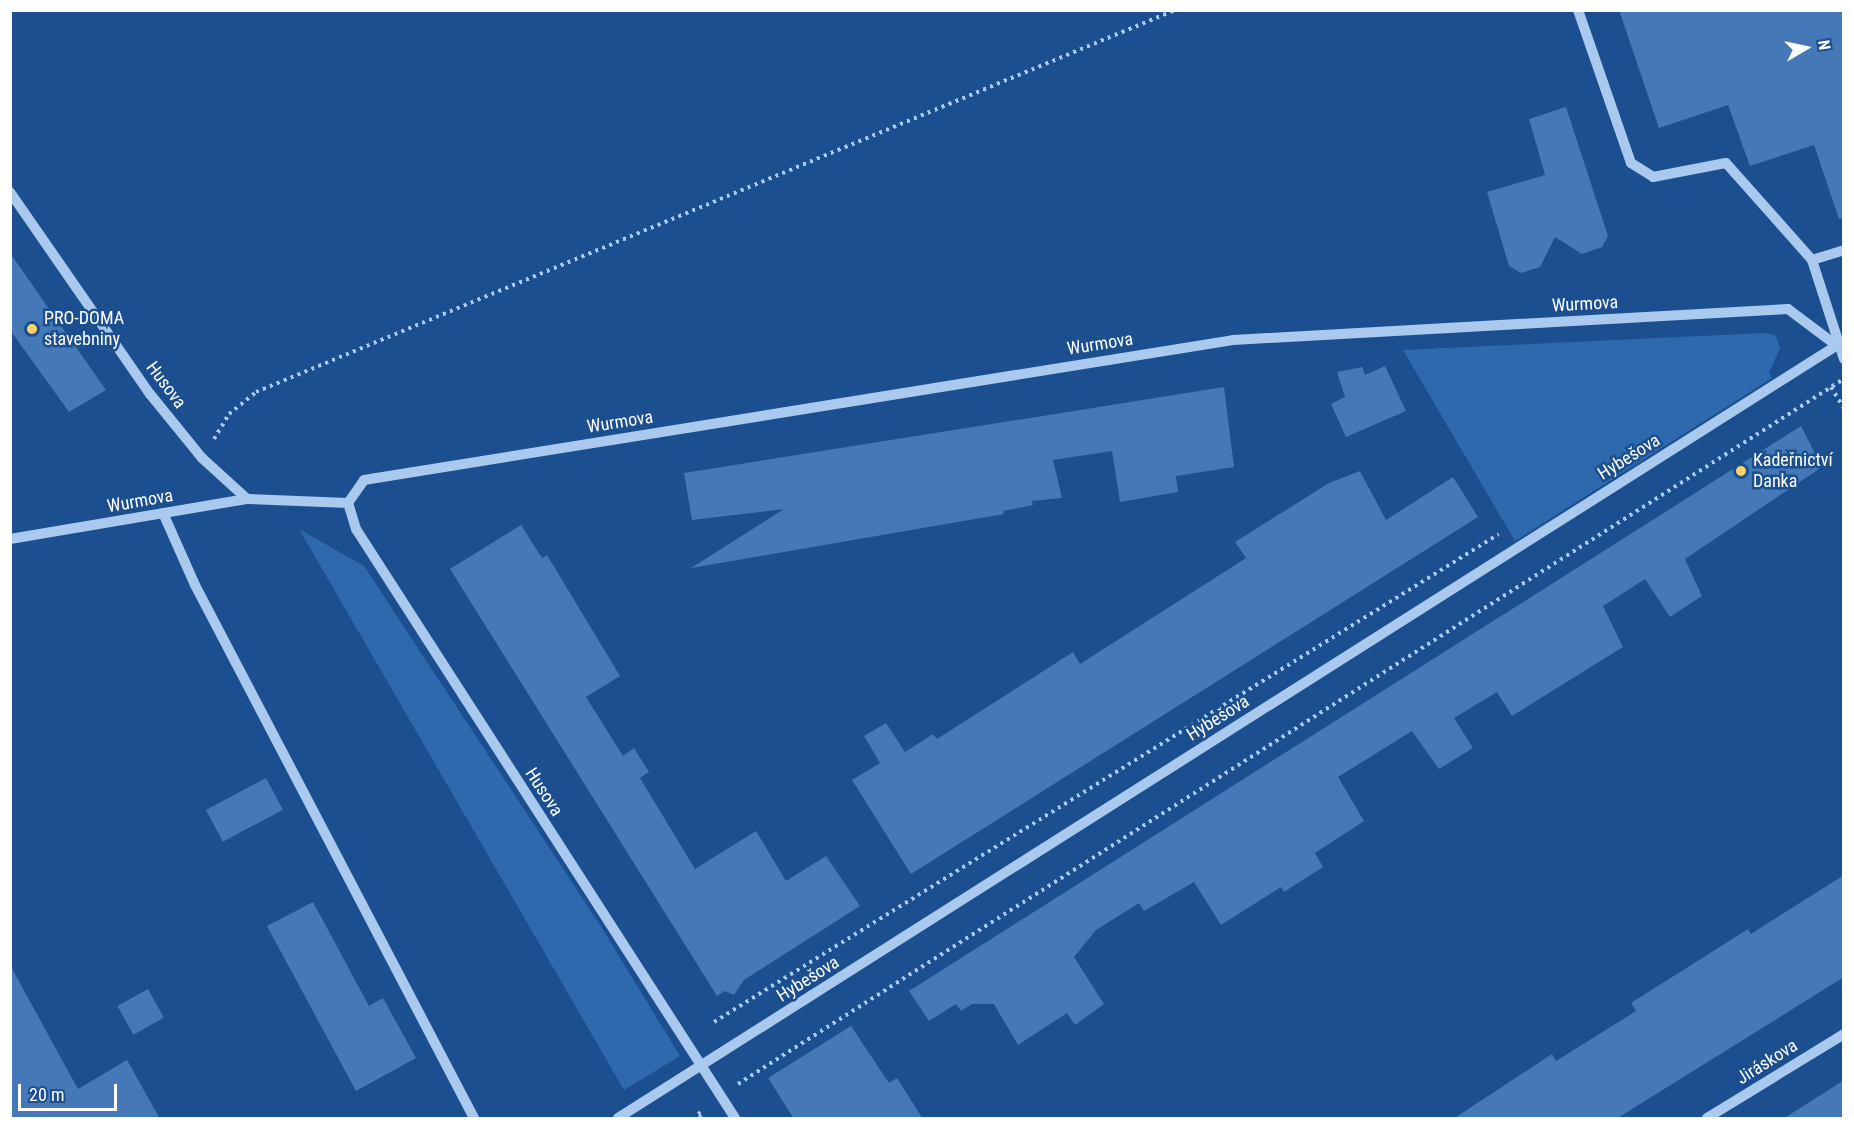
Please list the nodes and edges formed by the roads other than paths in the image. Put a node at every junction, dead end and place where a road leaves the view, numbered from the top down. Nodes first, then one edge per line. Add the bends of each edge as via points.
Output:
1 (1578, 10) edge
2 (10, 192) edge
3 (1844, 250) edge
4 (1812, 260) junction
5 (1840, 343) edge
6 (1844, 358) edge
7 (247, 499) junction
8 (348, 503) junction
9 (163, 513) junction
10 (10, 539) edge
11 (1844, 1034) edge
12 (701, 1067) junction
13 (474, 1119) edge
14 (618, 1119) edge
15 (735, 1119) edge
16 (1707, 1119) edge

1 - 4 street via 1631,163 1653,177 1726,163
2 - 7 street, Husova via 150,394 202,458
3 - 4 street
4 - 5 street
5 - 6 street
5 - 8 street, Wurmova via 1788,309 1233,340 364,480
5 - 12 street, Hybešova
7 - 8 street, Wurmova
7 - 9 street, Wurmova
8 - 12 street, Husova via 356,529
9 - 10 street, Wurmova
9 - 13 street via 195,585
11 - 16 street, Jiráskova
12 - 14 street, Hybešova
12 - 15 street, Husova

